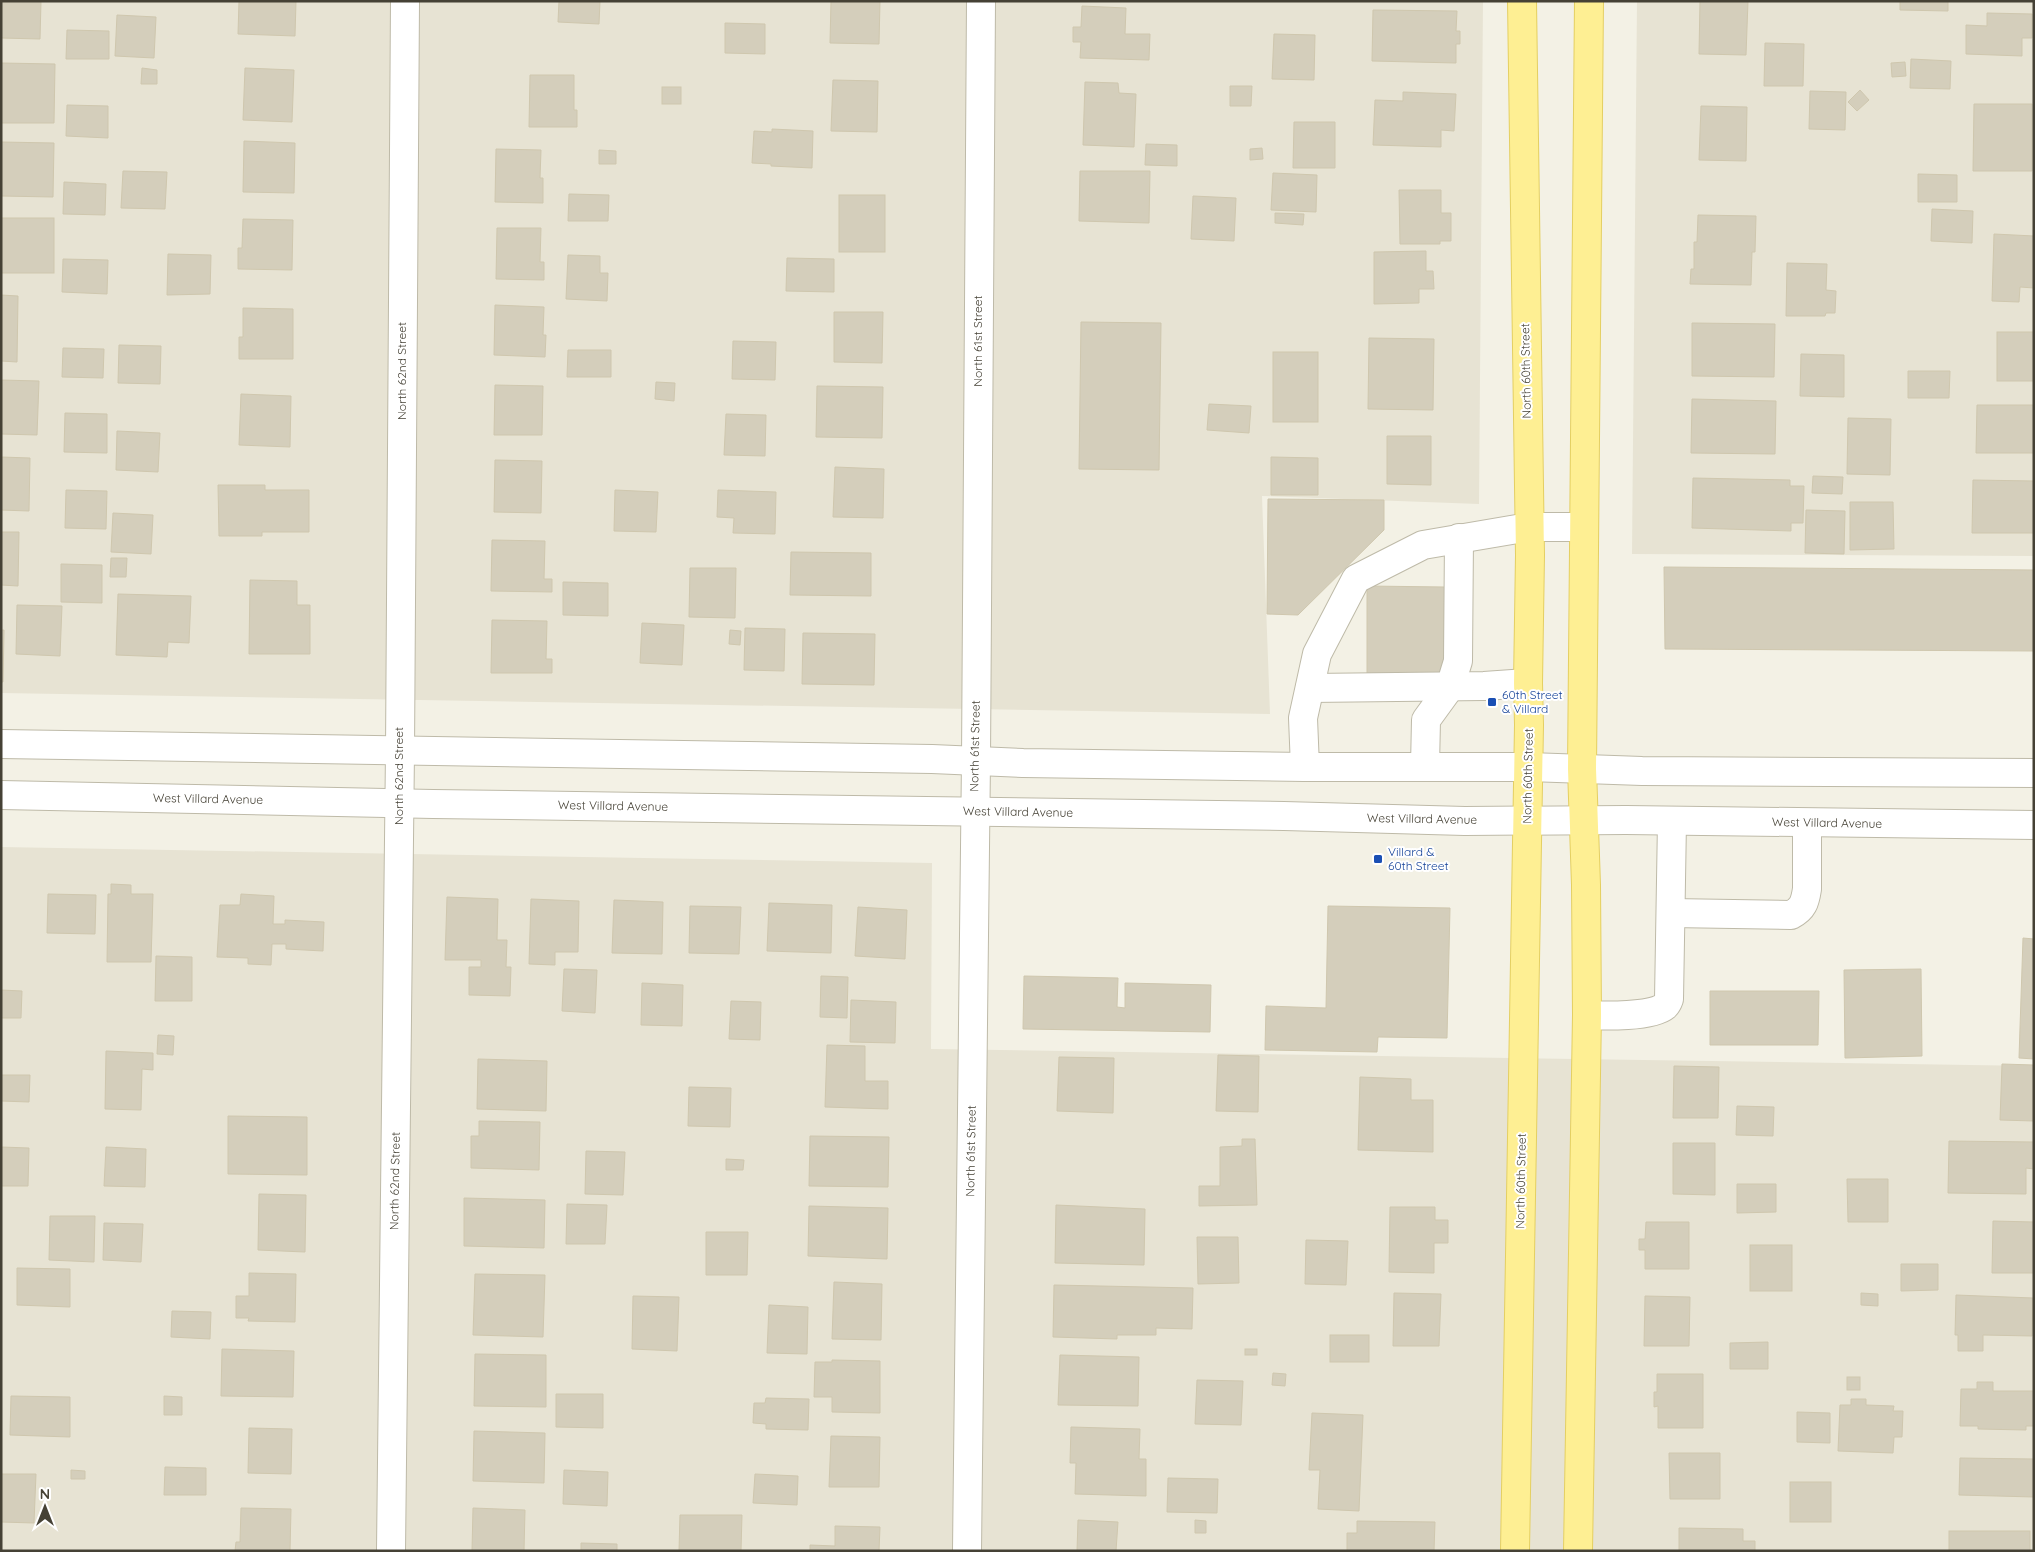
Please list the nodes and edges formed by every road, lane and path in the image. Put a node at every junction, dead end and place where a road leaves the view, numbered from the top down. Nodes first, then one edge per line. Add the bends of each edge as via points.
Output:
1 (405, 1) edge
2 (981, 1) edge
3 (1522, 1) edge
4 (1589, 1) edge
5 (1529, 527) junction
6 (1584, 528) junction
7 (1459, 538) junction
8 (1528, 683) junction
9 (1450, 687) junction
10 (1310, 688) junction
11 (1, 744) edge
12 (400, 751) junction
13 (976, 760) junction
14 (1425, 766) junction
15 (1304, 767) junction
16 (1529, 767) junction
17 (1582, 770) junction
18 (2034, 773) edge
19 (1, 795) edge
20 (399, 802) junction
21 (974, 811) junction
22 (1527, 821) junction
23 (1583, 821) junction
24 (1672, 821) junction
25 (1807, 823) junction
26 (2034, 825) edge
27 (1671, 914) junction
28 (1587, 1015) junction
29 (390, 1551) edge
30 (967, 1551) edge
31 (1515, 1551) edge
32 (1578, 1551) edge

1 - 12 street, North 62nd Street
2 - 13 street, North 61st Street
3 - 5 main road, North 60th Street
4 - 6 main road
5 - 6 street
5 - 7 street
5 - 8 main road, North 60th Street
6 - 17 main road
7 - 9 street via 1458,661
7 - 10 street via 1423,545 1356,579 1317,654
8 - 9 street
8 - 16 main road, North 60th Street
9 - 10 street
9 - 14 street via 1426,720
10 - 15 street via 1303,718
11 - 12 street
12 - 13 street
12 - 20 street, North 62nd Street
13 - 15 street
13 - 21 street, North 61st Street
14 - 15 street
14 - 16 street
16 - 17 street
16 - 22 main road, North 60th Street
17 - 18 street
17 - 23 main road
19 - 20 street, West Villard Avenue
20 - 21 street, West Villard Avenue
20 - 29 street, North 62nd Street
21 - 22 street, West Villard Avenue
21 - 30 street, North 61st Street
22 - 23 street, West Villard Avenue
22 - 31 main road, North 60th Street
23 - 24 street, West Villard Avenue
23 - 28 main road
24 - 25 street, West Villard Avenue
24 - 27 street
25 - 26 street, West Villard Avenue
25 - 27 street via 1807,889 1806,900 1800,910 1791,915
27 - 28 street via 1669,999 1665,1006 1625,1016
28 - 32 main road

